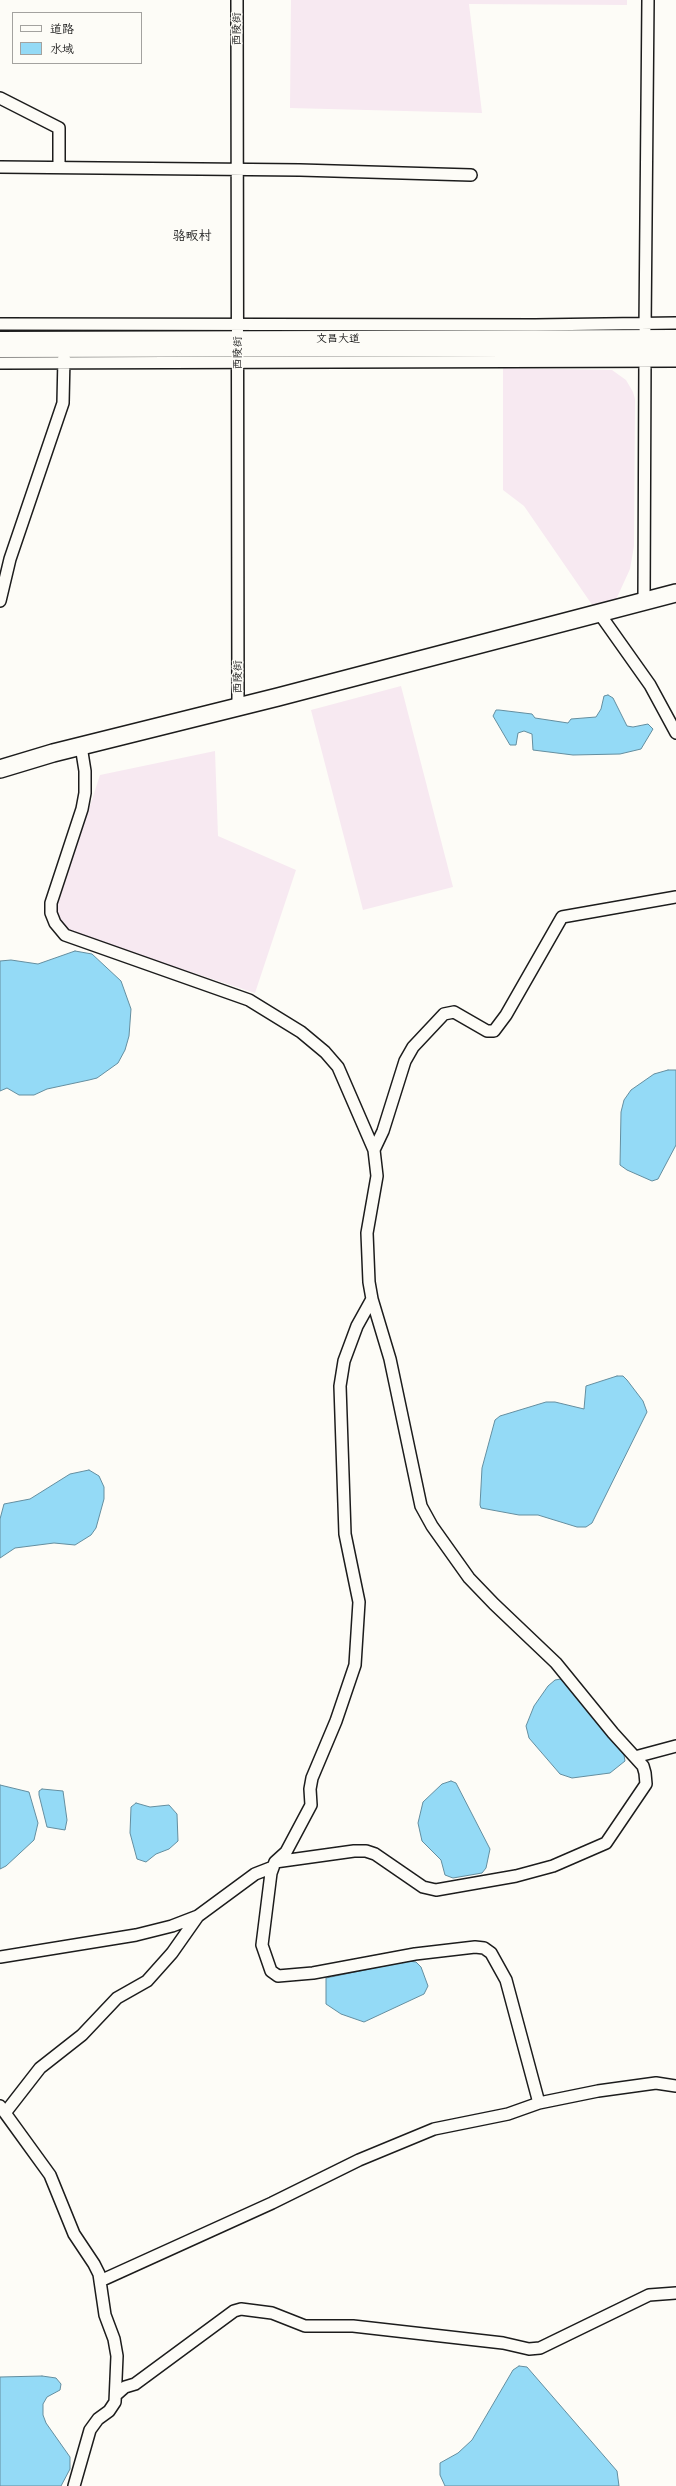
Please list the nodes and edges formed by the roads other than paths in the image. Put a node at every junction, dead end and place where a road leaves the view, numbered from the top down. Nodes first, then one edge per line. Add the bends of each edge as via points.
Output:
1 (237, 0) edge
2 (648, 0) edge
3 (0, 98) edge
4 (0, 167) edge
5 (59, 167) junction
6 (237, 169) junction
7 (471, 175) dead end
8 (676, 323) edge
9 (0, 324) edge
10 (238, 324) junction
11 (676, 337) edge
12 (0, 339) edge
13 (645, 343) junction
14 (676, 349) edge
15 (0, 350) edge
16 (238, 351) junction
17 (64, 357) junction
18 (676, 361) edge
19 (0, 363) edge
20 (676, 593) edge
21 (0, 601) edge
22 (644, 602) junction
23 (599, 613) junction
24 (238, 707) junction
25 (676, 733) edge
26 (81, 746) junction
27 (0, 769) edge
28 (676, 897) edge
29 (374, 1150) junction
30 (372, 1299) junction
31 (676, 1746) edge
32 (635, 1757) junction
33 (274, 1865) junction
34 (198, 1916) junction
35 (0, 1957) edge
36 (676, 2086) edge
37 (539, 2103) junction
38 (2, 2109) edge
39 (100, 2281) junction
40 (676, 2293) edge
41 (116, 2395) junction
42 (74, 2486) edge

1 - 6 street, 西陵街
2 - 13 street
3 - 5 street via 59,128
4 - 5 street
5 - 6 street
6 - 7 street
6 - 10 street, 西陵街
8 - 13 street
9 - 10 street
10 - 13 street
10 - 16 street, 西陵街
11 - 13 main road, 文昌大道
12 - 16 main road, 文昌大道
13 - 14 main road, 文昌大道
13 - 16 main road, 文昌大道
13 - 18 street
13 - 22 street
15 - 17 main road, 文昌大道
16 - 17 main road, 文昌大道
16 - 24 street, 西陵街
17 - 19 street
17 - 21 street via 63,402 10,559
20 - 22 highway
22 - 23 highway
23 - 24 highway
23 - 25 street via 650,685
24 - 26 highway
26 - 27 highway
26 - 29 street via 86,793 51,903 52,918 57,928 65,935 249,1000 284,1020 325,1052 338,1067
28 - 29 street via 562,917 506,1015 494,1031 487,1031 454,1012 444,1014 418,1042 405,1061
29 - 30 street via 377,1176 369,1218 367,1248
30 - 32 street via 390,1359 417,1494 432,1526 469,1578 556,1663 613,1734
30 - 33 street via 357,1326 344,1361 340,1392 344,1534 359,1602 355,1665 336,1721 312,1778 311,1805 286,1852
31 - 32 street
32 - 33 street via 643,1766 646,1784 606,1843 553,1866 516,1876 436,1890 423,1887 375,1854 366,1851
33 - 34 street via 255,1874
33 - 37 street via 268,1884 262,1940 271,1971 278,1976 313,1973 415,1954 476,1947 488,1950 508,1988
34 - 35 street via 142,1933
34 - 38 street via 147,1981 117,1998 82,2035 40,2068
36 - 37 street via 650,2083
37 - 39 street via 508,2114 434,2128 359,2160 272,2203
38 - 39 street via 50,2175 69,2225 94,2264
39 - 41 street via 104,2308 117,2353
40 - 41 street via 649,2295 540,2348 529,2349 502,2343 353,2326 305,2326 272,2313 242,2309 234,2311 135,2384 125,2387
41 - 42 street via 109,2411 98,2419 90,2430

